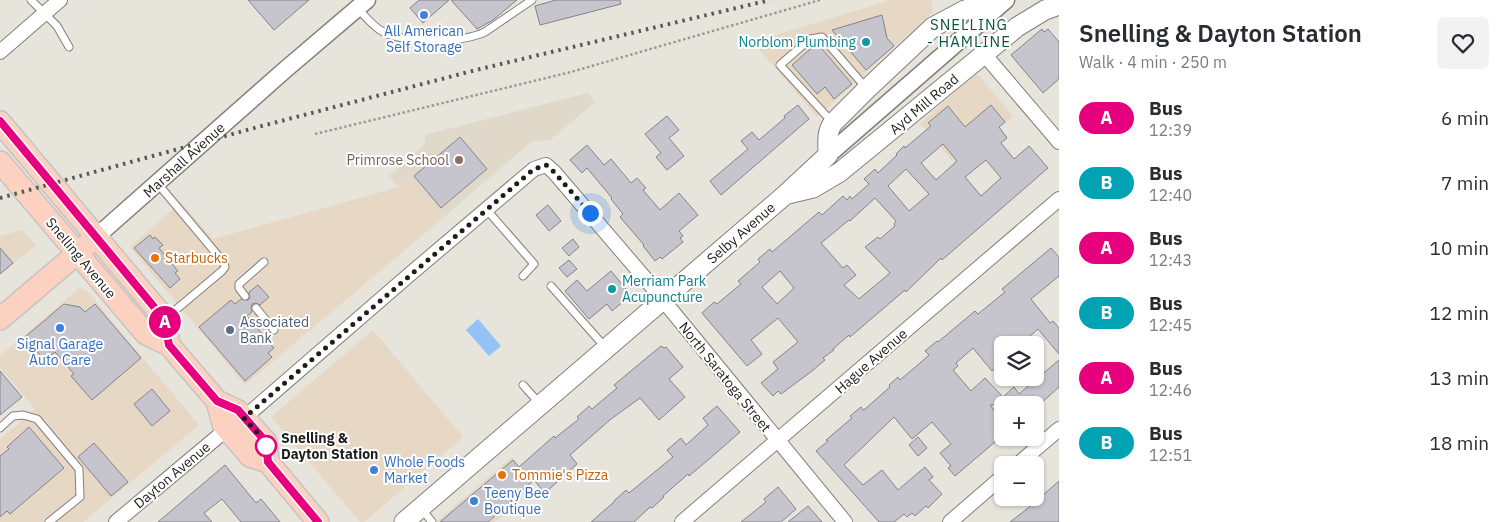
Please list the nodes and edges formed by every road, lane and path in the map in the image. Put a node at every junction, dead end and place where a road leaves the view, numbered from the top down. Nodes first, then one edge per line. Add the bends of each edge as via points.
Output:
1 (32, 0) edge
2 (60, 0) edge
3 (532, 0) edge
4 (820, 0) edge
5 (1001, 2) edge
6 (362, 4) edge
7 (1059, 4) edge
8 (44, 13) junction
9 (69, 47) dead end
10 (0, 52) edge
11 (984, 54) junction
12 (866, 89) junction
13 (0, 122) edge
14 (833, 123) junction
15 (315, 134) dead end
16 (1059, 142) edge
17 (828, 155) junction
18 (0, 162) edge
19 (158, 184) junction
20 (785, 195) junction
21 (1059, 199) edge
22 (486, 209) junction
23 (96, 237) junction
24 (77, 254) junction
25 (264, 262) dead end
26 (523, 276) dead end
27 (551, 286) dead end
28 (245, 296) dead end
29 (662, 300) junction
30 (256, 308) dead end
31 (0, 319) edge
32 (164, 319) junction
33 (274, 330) dead end
34 (169, 345) junction
35 (606, 349) junction
36 (523, 385) dead end
37 (217, 401) junction
38 (540, 405) junction
39 (244, 418) junction
40 (0, 428) edge
41 (227, 429) junction
42 (1059, 429) edge
43 (777, 441) junction
44 (1028, 456) edge
45 (268, 462) junction
46 (994, 484) edge
47 (426, 515) edge
48 (49, 522) edge
49 (116, 522) edge
50 (318, 522) edge
51 (404, 522) edge
52 (682, 522) edge
53 (845, 522) edge
54 (950, 522) edge

1 - 8 lane
2 - 8 street
3 - 6 lane via 485,32 456,40 413,40 380,30
4 - 15 path via 571,72
5 - 12 main road via 965,10 933,28
5 - 17 street, Selby Avenue
6 - 19 street, Marshall Avenue
7 - 11 main road, Ayd Mill Road via 1017,27
8 - 9 lane via 57,26
8 - 10 street
11 - 16 street
11 - 20 main road, Ayd Mill Road via 840,172 813,188
12 - 14 main road
12 - 14 lane via 822,37 810,39 780,65
13 - 23 main road, Snelling Avenue
14 - 17 main road via 828,138
17 - 20 main road, Selby Avenue
18 - 24 main road, Snelling Avenue
19 - 23 street, Marshall Avenue
19 - 32 lane via 225,267
20 - 29 main road, Selby Avenue
21 - 43 street, Hague Avenue
22 - 26 lane via 534,264
22 - 29 street, North Saratoga Street via 534,169 546,165
22 - 39 street
23 - 24 main road, Marshall Avenue
23 - 32 main road, Snelling Avenue
24 - 31 main road, Marshall Avenue
24 - 34 main road, Snelling Avenue via 146,334
25 - 28 lane via 239,284
27 - 35 lane
29 - 35 main road, Selby Avenue
29 - 43 street, North Saratoga Street
30 - 33 lane
32 - 34 main road, Snelling Avenue
34 - 37 main road, Snelling Avenue
35 - 38 main road, Selby Avenue
36 - 38 lane
37 - 39 main road, Snelling Avenue via 238,410
37 - 41 main road, Snelling Avenue
38 - 47 main road, Selby Avenue
39 - 45 main road, Snelling Avenue via 266,442
40 - 48 lane via 13,416 37,419 79,469 80,496
41 - 45 main road, Snelling Avenue via 250,456
41 - 49 street, Dayton Avenue
42 - 44 street
43 - 52 street, Hague Avenue
43 - 53 street, North Saratoga Street
45 - 50 main road, Snelling Avenue
46 - 54 street
47 - 51 main road, Selby Avenue

